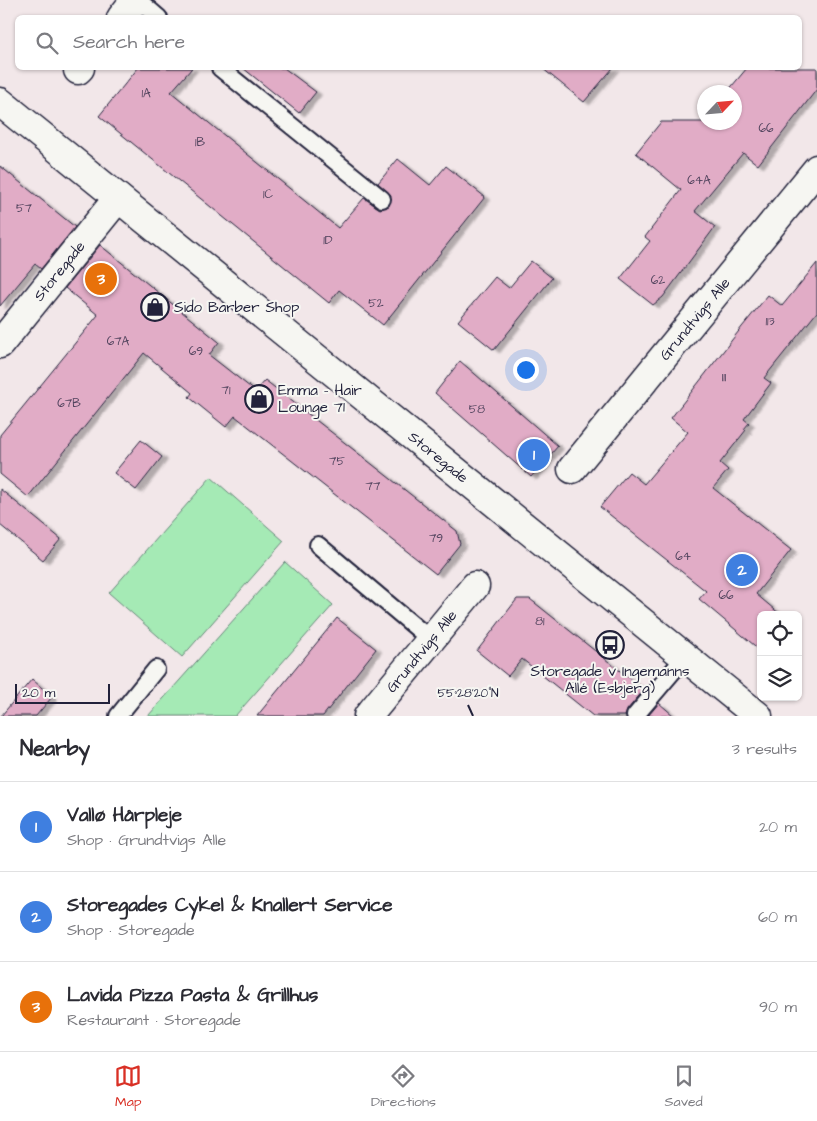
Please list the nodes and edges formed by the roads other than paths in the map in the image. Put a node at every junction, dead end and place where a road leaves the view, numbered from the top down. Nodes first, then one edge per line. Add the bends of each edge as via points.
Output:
1 (136, 0) edge
2 (124, 15) edge
3 (155, 15) edge
4 (222, 70) edge
5 (0, 102) edge
6 (817, 169) edge
7 (118, 198) junction
8 (382, 199) dead end
9 (0, 344) edge
10 (572, 468) dead end
11 (318, 545) dead end
12 (475, 586) dead end
13 (431, 640) junction
14 (685, 657) junction
15 (156, 669) dead end
16 (118, 716) edge
17 (368, 716) edge
18 (635, 716) edge
19 (758, 716) edge

1 - 2 street
1 - 3 lane
4 - 8 lane
5 - 7 street, Storegade
6 - 10 street, Grundtvigs Alle
7 - 9 street, Storegade
7 - 14 street, Storegade
11 - 13 lane
12 - 13 street, Grundtvigs Alle
13 - 17 street, Grundtvigs Alle
14 - 18 lane
14 - 19 street, Storegade
15 - 16 lane

